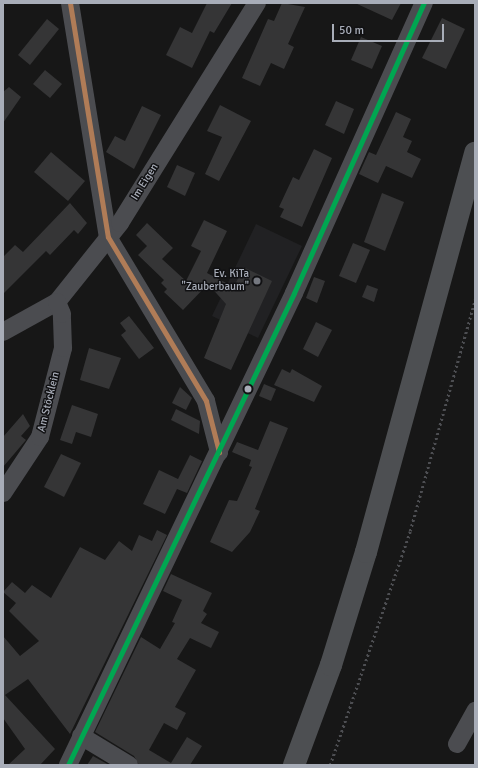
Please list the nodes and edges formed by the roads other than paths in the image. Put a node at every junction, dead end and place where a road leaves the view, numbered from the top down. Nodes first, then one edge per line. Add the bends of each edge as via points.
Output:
1 (70, 3) edge
2 (257, 3) edge
3 (424, 3) edge
4 (475, 153) edge
5 (108, 237) junction
6 (58, 302) junction
7 (3, 332) edge
8 (218, 452) junction
9 (3, 493) edge
10 (475, 711) edge
11 (81, 736) junction
12 (457, 744) dead end
13 (68, 765) edge
14 (129, 765) edge
15 (294, 765) edge

1 - 5 street
2 - 5 street, Im Eigen
3 - 8 street via 294,293
4 - 15 main road via 366,552 331,665
5 - 6 street, Im Eigen
5 - 8 street via 206,401
6 - 7 street, Im Eigen
6 - 9 street, Am Stöcklein via 62,314 63,348 40,437
8 - 11 street
10 - 12 street
11 - 13 street
11 - 14 street

